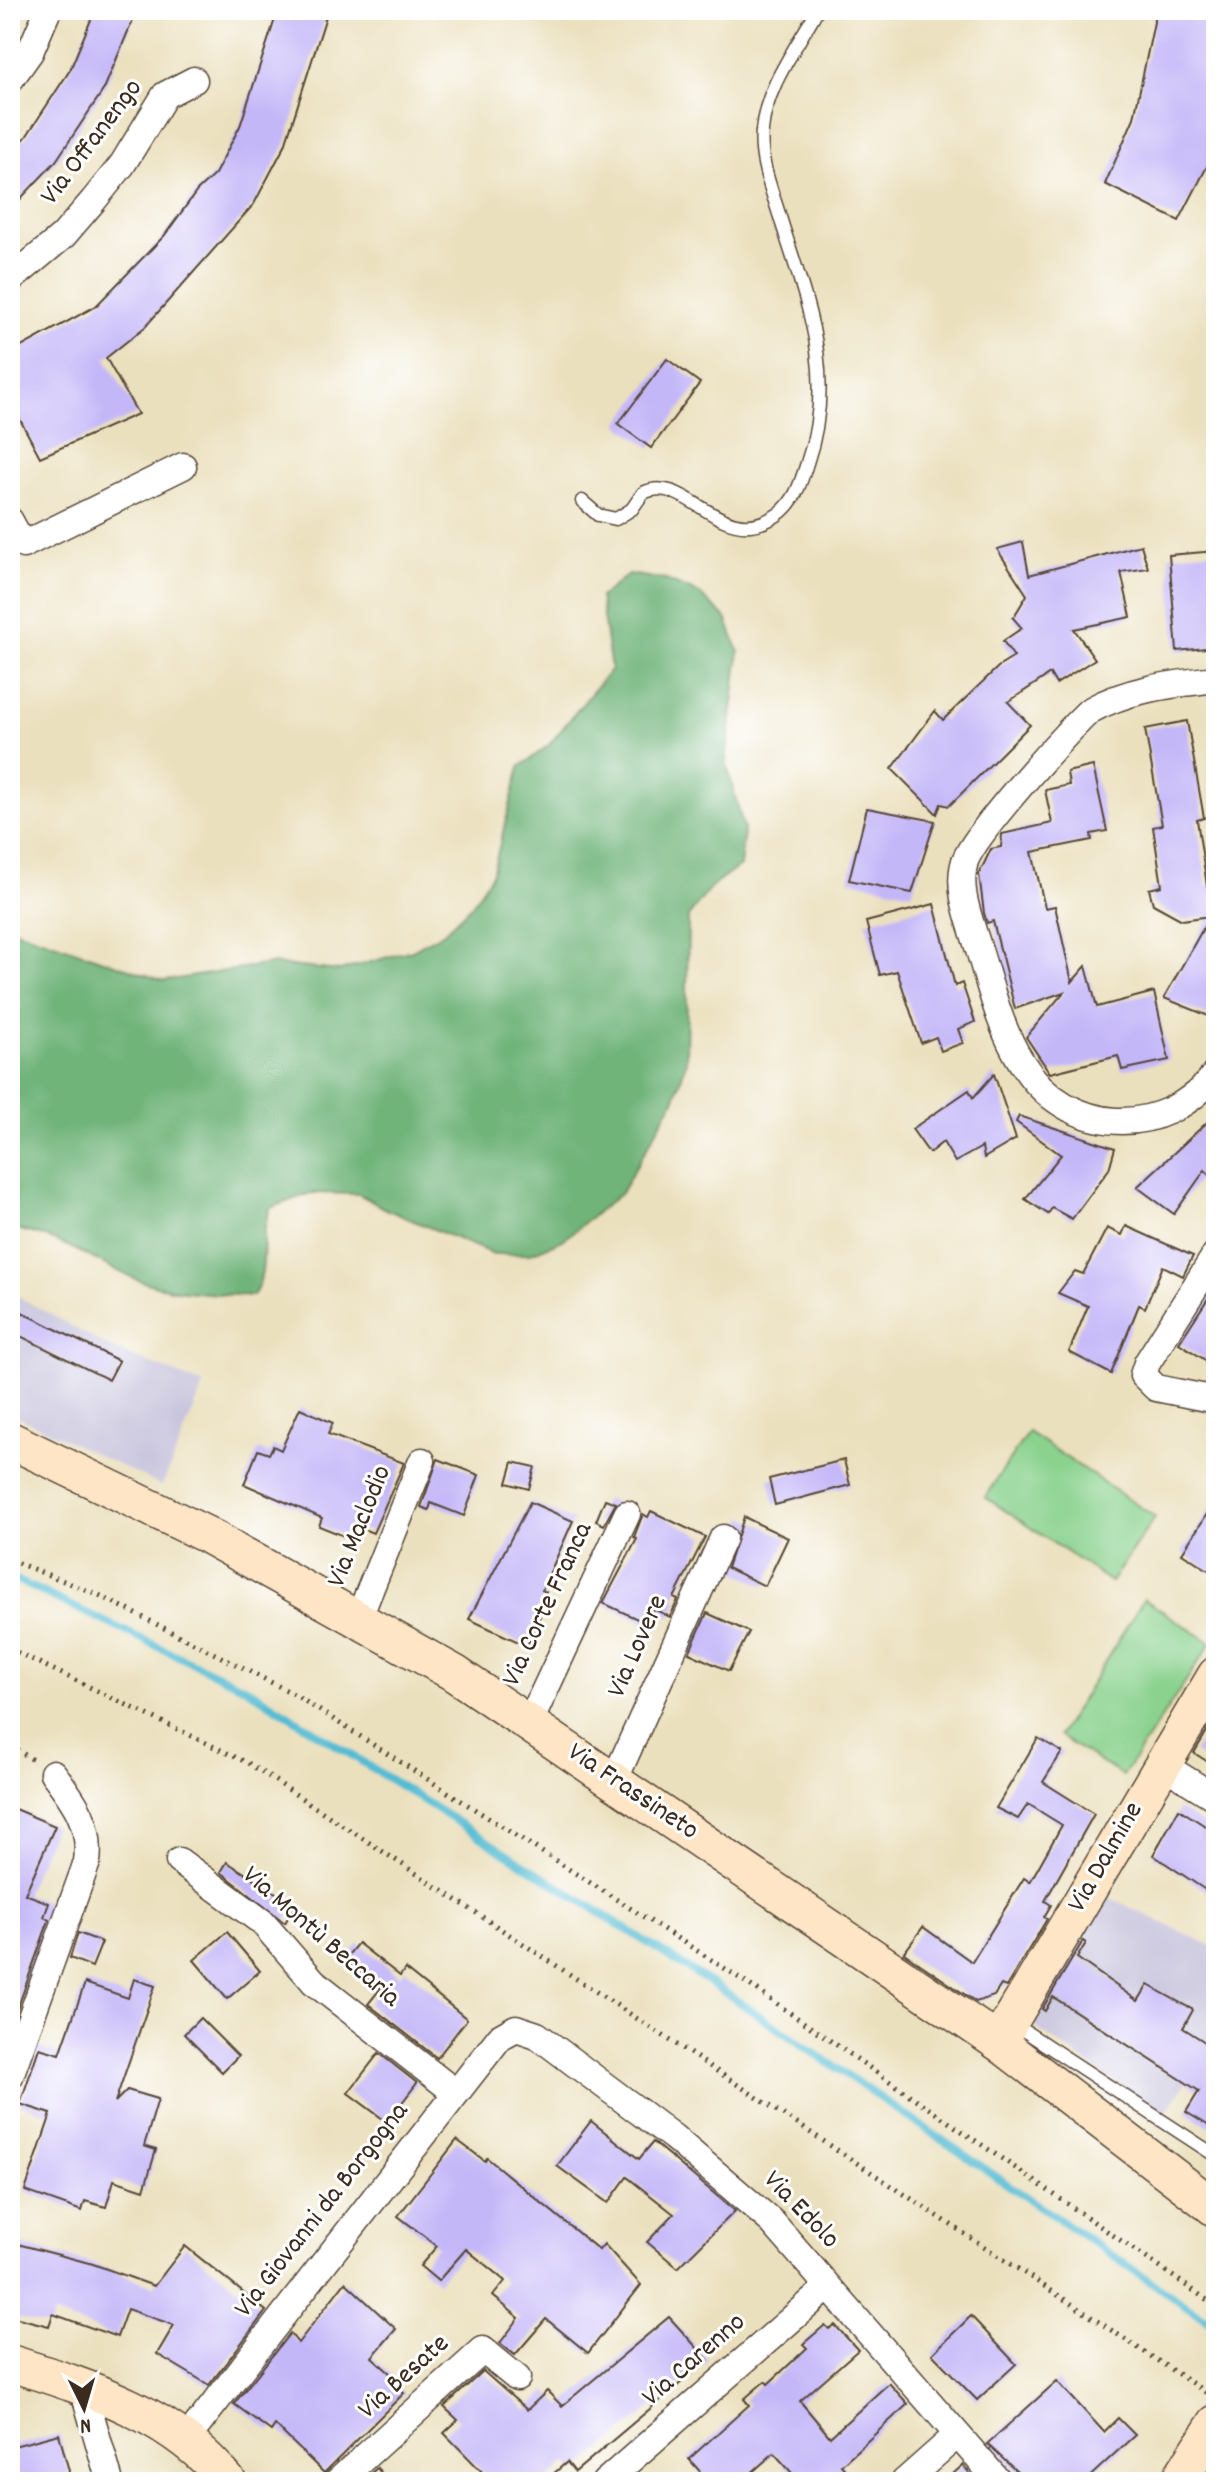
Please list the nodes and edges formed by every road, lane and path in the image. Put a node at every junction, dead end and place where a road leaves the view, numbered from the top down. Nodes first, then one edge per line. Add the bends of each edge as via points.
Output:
1 (48, 10) edge
2 (817, 10) edge
3 (10, 80) edge
4 (194, 80) dead end
5 (10, 280) edge
6 (183, 466) dead end
7 (582, 501) dead end
8 (10, 521) edge
9 (1216, 679) edge
10 (1216, 1073) edge
11 (1216, 1254) edge
12 (1216, 1400) edge
13 (10, 1440) edge
14 (422, 1461) dead end
15 (627, 1514) dead end
16 (723, 1538) dead end
17 (10, 1560) edge
18 (359, 1617) junction
19 (10, 1649) edge
20 (1216, 1675) edge
21 (529, 1724) junction
22 (1161, 1764) junction
23 (53, 1773) dead end
24 (614, 1781) junction
25 (1216, 1798) edge
26 (179, 1861) dead end
27 (516, 2028) joint
28 (1004, 2032) junction
29 (10, 2076) edge
30 (456, 2093) junction
31 (1216, 2156) edge
32 (1216, 2209) edge
33 (827, 2288) junction
34 (1216, 2306) edge
35 (10, 2363) edge
36 (517, 2378) dead end
37 (83, 2388) junction
38 (1216, 2398) edge
39 (957, 2435) junction
40 (1208, 2436) edge
41 (186, 2440) junction
42 (110, 2482) edge
43 (228, 2482) edge
44 (337, 2482) edge
45 (605, 2482) edge
46 (904, 2482) edge
47 (999, 2482) edge
48 (1178, 2482) edge

1 - 3 street via 30,52
2 - 7 lane via 772,91 762,133 765,168 822,377 821,416 800,485 777,515 746,524 716,518 662,488 643,493 616,519 606,519
4 - 5 street, Via Offanengo via 165,95 93,201 63,236
6 - 8 street via 23,545
9 - 10 street via 1136,693 1089,711 976,842 962,873 964,901 999,1013 1022,1063 1040,1086 1087,1113 1135,1123 1179,1108
11 - 12 street via 1143,1375 1156,1388
13 - 18 street, Via Frassineto via 159,1510
14 - 18 street, Via Maclodio
15 - 21 street, Via Corte Franca
16 - 24 street, Via Lovere
17 - 34 path via 97,1594 292,1693 732,1973
18 - 21 street, Via Frassineto
19 - 38 path via 248,1763
20 - 22 street, Via Dalmine
21 - 24 street, Via Frassineto
22 - 25 street
22 - 28 street, Via Dalmine
23 - 29 street via 82,1815 87,1862
24 - 28 street, Via Frassineto
26 - 30 street, Via Montù Beccaria via 262,1922 314,1982
27 - 30 street, Via Giovanni da Borgogna via 500,2037
27 - 33 street, Via Edolo via 537,2035 673,2137 772,2222
28 - 31 lane, Via Frassineto
28 - 32 street, Via Frassineto
30 - 41 street, Via Giovanni da Borgogna
33 - 39 street, Via Edolo
33 - 45 street, Via Carenno
35 - 37 street
36 - 44 street, Via Besate via 483,2350
37 - 41 street via 131,2407
37 - 42 street
39 - 46 street
39 - 47 street, Via Edolo
40 - 48 street
41 - 43 street

